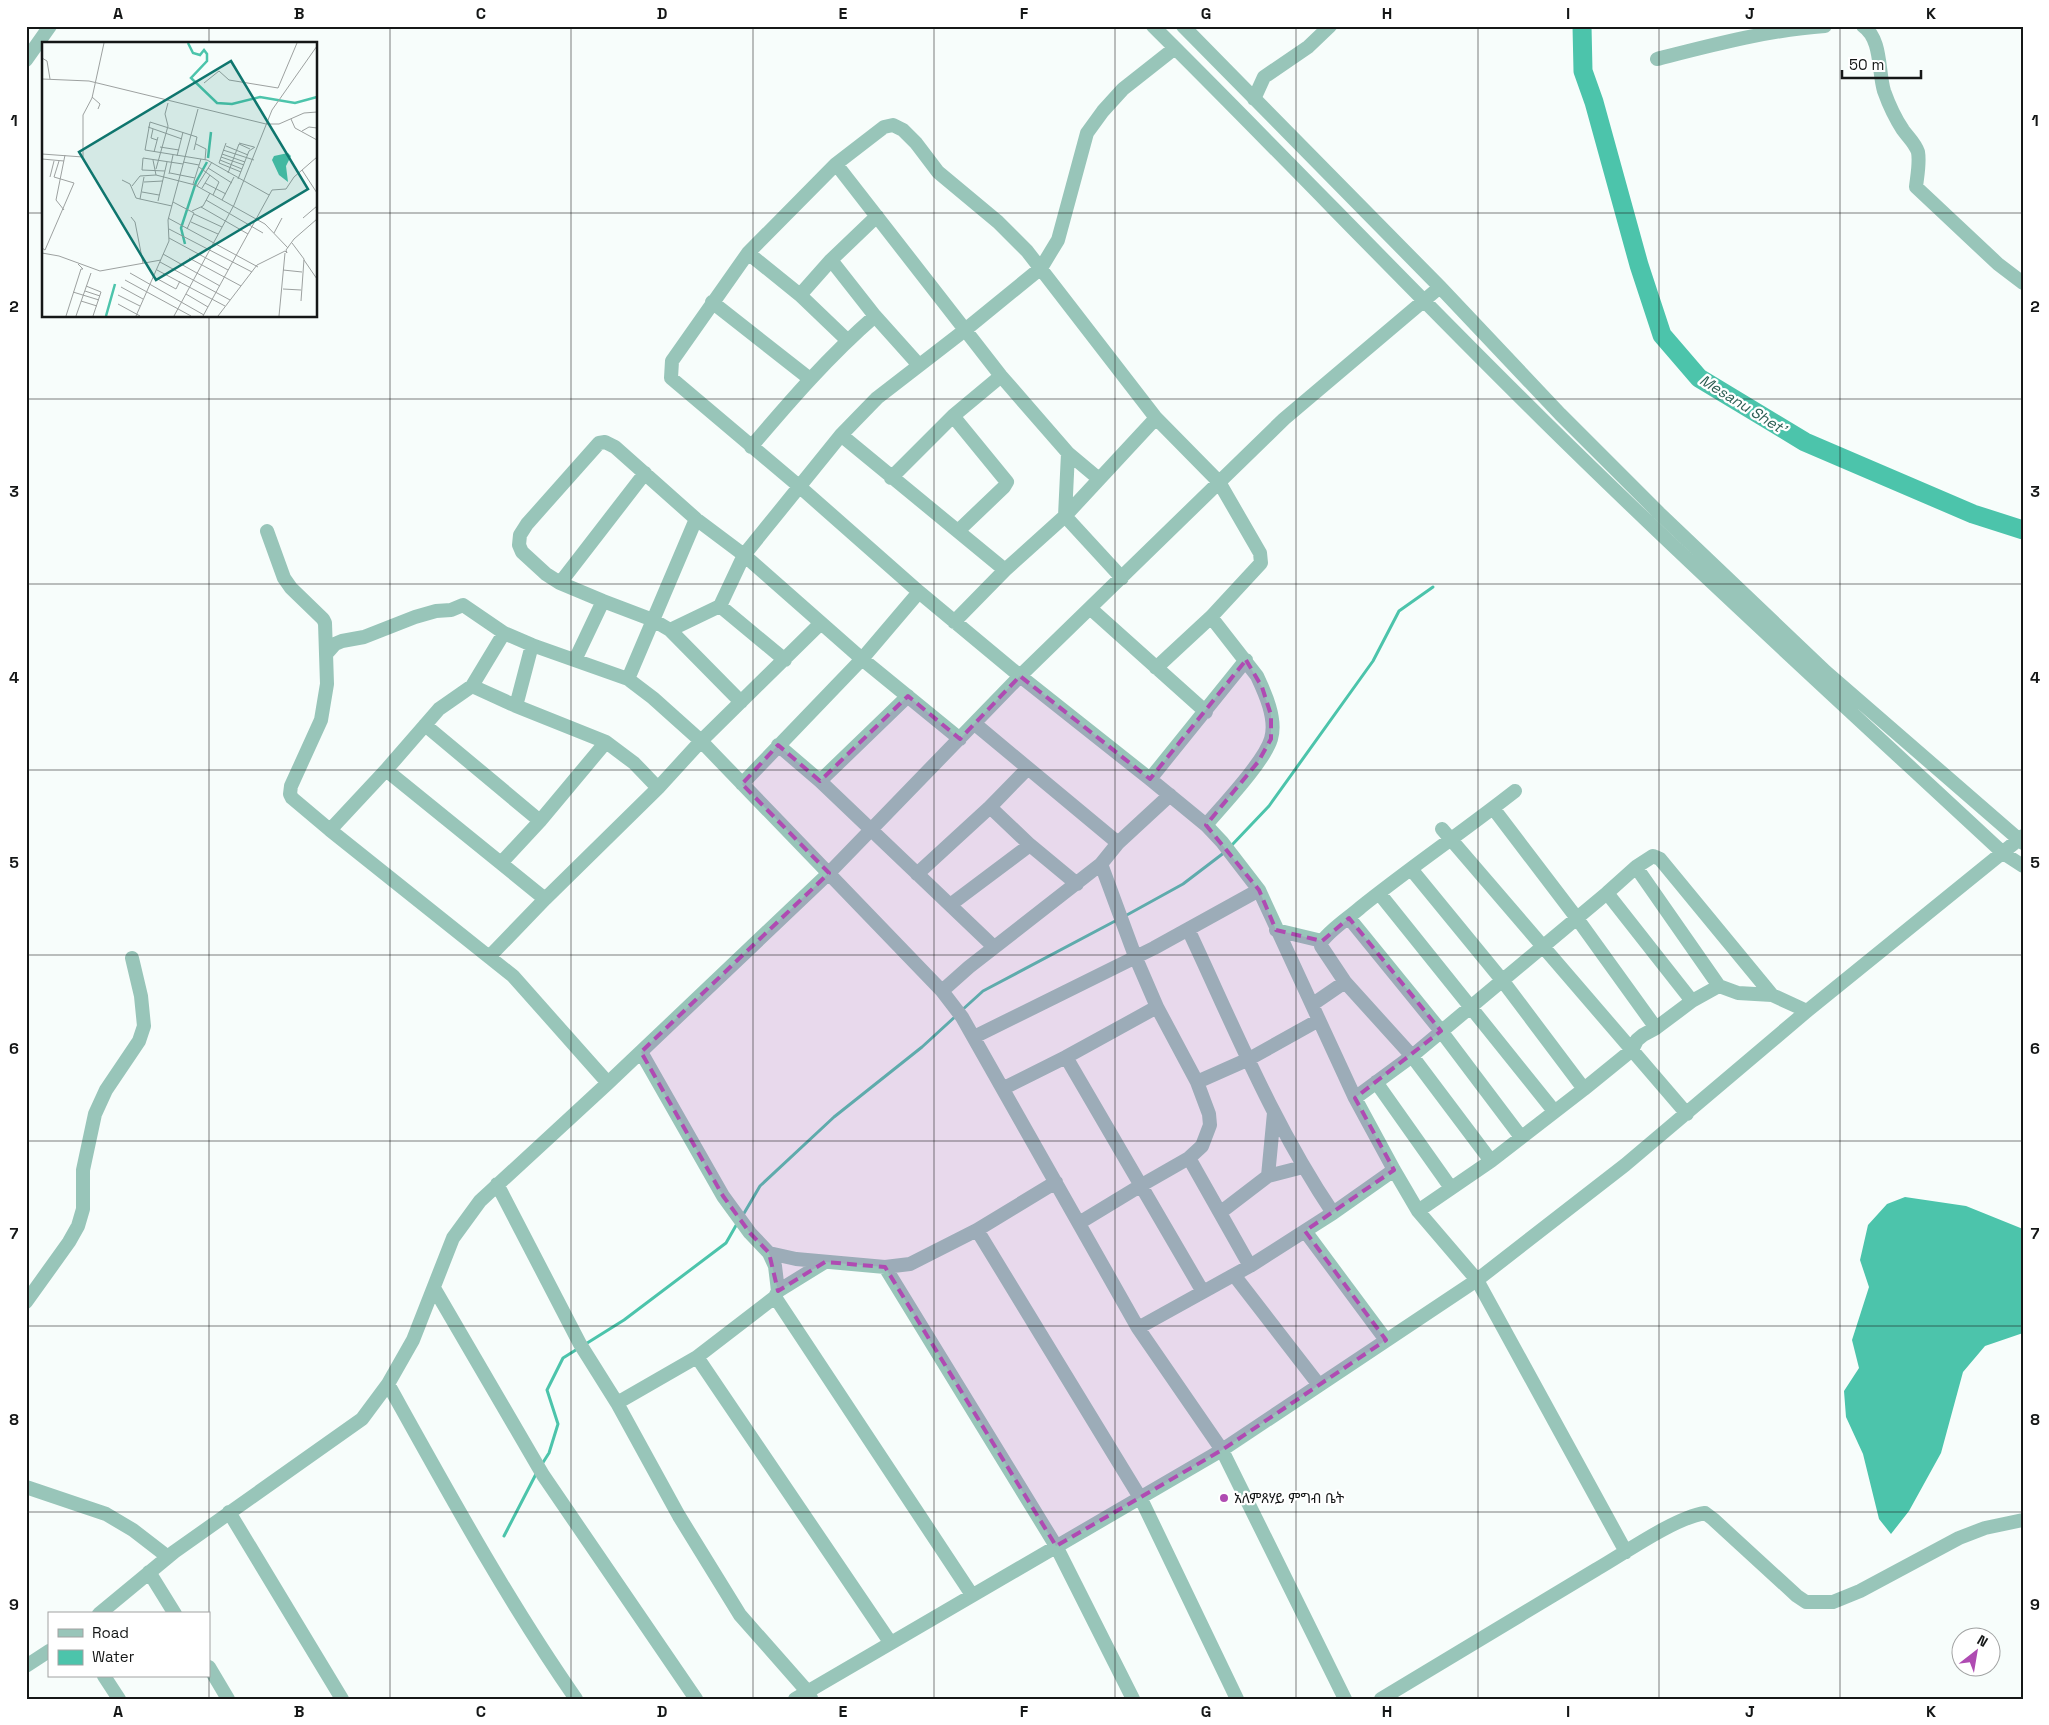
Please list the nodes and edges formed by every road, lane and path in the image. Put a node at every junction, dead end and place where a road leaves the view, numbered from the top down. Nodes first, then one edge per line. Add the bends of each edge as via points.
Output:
1 (50, 26) edge
2 (1153, 26) edge
3 (1183, 26) edge
4 (1330, 26) edge
5 (1825, 26) edge
6 (1863, 26) edge
7 (1175, 48) junction
8 (1657, 59) dead end
9 (26, 60) edge
10 (1254, 99) junction
11 (836, 164) junction
12 (877, 216) junction
13 (748, 253) junction
14 (830, 260) junction
15 (1041, 268) junction
16 (2023, 283) edge
17 (1440, 288) junction
18 (800, 295) junction
19 (1424, 301) junction
20 (712, 302) junction
21 (875, 316) junction
22 (965, 330) junction
23 (848, 340) junction
24 (918, 364) junction
25 (1001, 376) junction
26 (810, 379) junction
27 (953, 416) junction
28 (1156, 418) junction
29 (841, 435) junction
30 (751, 447) junction
31 (1068, 453) junction
32 (645, 473) junction
33 (891, 478) junction
34 (1099, 478) junction
35 (1219, 482) junction
36 (800, 487) junction
37 (1065, 516) junction
38 (696, 519) junction
39 (268, 531) dead end
40 (958, 531) junction
41 (1682, 534) junction
42 (1672, 546) junction
43 (744, 555) junction
44 (1005, 570) junction
45 (1122, 578) junction
46 (560, 583) junction
47 (919, 592) junction
48 (603, 601) junction
49 (720, 606) junction
50 (1091, 609) junction
51 (1211, 617) junction
52 (653, 620) junction
53 (954, 622) junction
54 (822, 623) junction
55 (670, 630) junction
56 (504, 633) junction
57 (532, 645) junction
58 (327, 654) junction
59 (862, 658) junction
60 (575, 660) junction
61 (786, 660) junction
62 (1246, 660) junction
63 (1156, 668) junction
64 (1020, 676) junction
65 (628, 679) junction
66 (472, 686) junction
67 (908, 696) junction
68 (741, 702) junction
69 (516, 706) junction
70 (1206, 712) junction
71 (975, 724) junction
72 (425, 726) junction
73 (960, 739) junction
74 (701, 740) junction
75 (606, 742) junction
76 (778, 745) junction
77 (1027, 769) junction
78 (386, 770) junction
79 (1150, 779) junction
80 (820, 781) junction
81 (742, 784) junction
82 (658, 788) junction
83 (1515, 791) dead end
84 (1170, 795) junction
85 (990, 807) junction
86 (1493, 808) junction
87 (540, 821) junction
88 (1206, 826) junction
89 (870, 829) junction
90 (330, 830) junction
91 (1442, 830) dead end
92 (1452, 840) junction
93 (2021, 840) edge
94 (1118, 843) junction
95 (1030, 845) junction
96 (2003, 852) junction
97 (501, 863) junction
98 (1101, 864) junction
99 (2023, 866) edge
100 (1636, 867) junction
101 (1411, 869) junction
102 (829, 873) junction
103 (917, 874) junction
104 (1077, 884) junction
105 (1259, 890) junction
106 (1379, 893) junction
107 (1606, 893) junction
108 (545, 899) junction
109 (950, 905) junction
110 (1576, 917) junction
111 (1349, 918) junction
112 (1188, 929) junction
113 (1276, 930) junction
114 (1322, 941) junction
115 (1543, 946) junction
116 (994, 947) junction
117 (1135, 956) junction
118 (489, 957) junction
119 (132, 958) dead end
120 (1502, 980) junction
121 (1345, 982) junction
122 (1719, 986) junction
123 (942, 991) junction
124 (1772, 995) junction
125 (1692, 1001) junction
126 (1313, 1004) junction
127 (1158, 1007) junction
128 (1470, 1007) junction
129 (1807, 1011) junction
130 (1319, 1020) junction
131 (1656, 1028) junction
132 (1441, 1031) junction
133 (974, 1037) junction
134 (1632, 1050) junction
135 (641, 1052) junction
136 (1412, 1056) junction
137 (1066, 1057) junction
138 (1249, 1059) junction
139 (1197, 1082) junction
140 (1376, 1082) junction
141 (608, 1084) junction
142 (1004, 1088) junction
143 (1584, 1089) junction
144 (1355, 1098) junction
145 (1554, 1111) junction
146 (1274, 1113) junction
147 (1687, 1114) junction
148 (1521, 1137) junction
149 (1189, 1158) junction
150 (1491, 1161) junction
151 (1303, 1167) junction
152 (1394, 1170) junction
153 (1268, 1176) junction
154 (1056, 1182) junction
155 (497, 1184) junction
156 (1140, 1186) junction
157 (1451, 1188) junction
158 (1418, 1211) junction
159 (1221, 1212) junction
160 (1333, 1212) junction
161 (1079, 1223) junction
162 (977, 1230) junction
163 (1305, 1231) junction
164 (769, 1252) junction
165 (825, 1262) junction
166 (1250, 1266) junction
167 (885, 1267) junction
168 (1234, 1275) junction
169 (1477, 1280) junction
170 (434, 1288) junction
171 (1203, 1292) junction
172 (776, 1294) junction
173 (26, 1302) edge
174 (1138, 1328) junction
175 (1386, 1340) junction
176 (697, 1357) junction
177 (388, 1384) junction
178 (1319, 1385) junction
179 (617, 1403) junction
180 (1222, 1450) junction
181 (26, 1487) edge
182 (1141, 1499) junction
183 (229, 1512) junction
184 (2023, 1520) edge
185 (1056, 1546) junction
186 (1626, 1552) junction
187 (168, 1557) junction
188 (150, 1572) junction
189 (972, 1595) junction
190 (102, 1612) edge
191 (174, 1612) edge
192 (890, 1642) junction
193 (48, 1652) edge
194 (26, 1666) edge
195 (210, 1669) edge
196 (105, 1678) edge
197 (809, 1695) edge
198 (119, 1699) edge
199 (228, 1699) edge
200 (342, 1699) edge
201 (576, 1699) edge
202 (696, 1699) edge
203 (795, 1699) edge
204 (1133, 1699) edge
205 (1237, 1699) edge
206 (1344, 1699) edge
207 (1381, 1699) edge

1 - 9 street
2 - 7 street
3 - 10 street
4 - 10 street via 1308,47 1264,77
5 - 8 street via 1737,39
6 - 16 street via 1868,29 1876,46 1889,103 1917,150 1916,187
7 - 15 street via 1123,89 1087,133 1058,240
7 - 19 street
10 - 17 street
11 - 12 street
11 - 13 street
11 - 15 street via 884,127 893,125 903,130 938,172 998,222
12 - 14 street
12 - 22 street
13 - 18 street
13 - 20 street
14 - 18 street
14 - 21 street
15 - 22 street
15 - 28 street
17 - 19 street
17 - 41 street via 1560,414
18 - 23 street
19 - 35 street via 1284,419
19 - 42 street
20 - 26 street
20 - 30 street via 672,361 671,378
21 - 23 street
21 - 24 street
22 - 24 street
22 - 25 street
23 - 26 street
24 - 29 street via 877,398
25 - 27 street
25 - 31 street
26 - 30 street
27 - 33 street
27 - 40 street via 1007,482
28 - 34 street
28 - 35 street
29 - 33 street
29 - 36 street
30 - 36 street
31 - 34 street
31 - 37 street
32 - 38 street
32 - 46 street
32 - 46 street via 609,443 599,443 527,524 520,535 522,552
33 - 40 street
34 - 37 street
35 - 45 street
35 - 51 street via 1262,559
36 - 43 street
36 - 47 street
37 - 44 street
37 - 45 street
38 - 43 street
38 - 52 street
39 - 58 street via 284,578 323,619
40 - 44 street
41 - 42 street
41 - 93 street via 1826,672
42 - 96 street
43 - 49 street
43 - 54 street
44 - 53 street
45 - 50 street
46 - 48 street
47 - 53 street
47 - 59 street
48 - 52 street
48 - 60 street
49 - 55 street
49 - 61 street
50 - 63 street
50 - 64 street
51 - 62 street
51 - 63 street
52 - 55 street
52 - 65 street
53 - 64 street
54 - 59 street
54 - 61 street
55 - 68 street
56 - 57 street
56 - 58 street via 461,605 416,617 364,637 342,641
56 - 66 street
57 - 60 street
57 - 69 street
58 - 90 street via 327,684 321,720 290,794
59 - 67 street
59 - 76 street
60 - 65 street
61 - 68 street
62 - 70 street
62 - 88 street via 1262,687 1268,705 1271,739 1258,762
63 - 70 street
64 - 71 street
64 - 79 street
65 - 74 street
66 - 69 street
66 - 72 street via 439,709
67 - 73 street
67 - 80 street
68 - 74 street
69 - 75 street
70 - 79 street
71 - 73 street
71 - 77 street
72 - 78 street
72 - 87 street
73 - 89 street
74 - 81 street
74 - 82 street
75 - 82 street via 634,763
75 - 87 street
76 - 80 street
76 - 81 street
77 - 85 street
77 - 94 street
78 - 90 street
78 - 97 street
79 - 84 street
80 - 89 street
81 - 102 street
82 - 108 street
83 - 86 street
84 - 88 street
84 - 94 street
85 - 95 street
85 - 103 street
86 - 92 street
86 - 110 street
87 - 97 street
88 - 105 street
89 - 102 street
89 - 103 street
90 - 118 street
91 - 92 street
92 - 101 street
92 - 115 street
93 - 96 street
94 - 98 street
95 - 104 street
95 - 109 street
96 - 99 street
96 - 129 street
97 - 108 street
98 - 104 street
98 - 117 street
100 - 107 street
100 - 122 street
100 - 124 street via 1653,856 1660,859
101 - 106 street
101 - 120 street
102 - 123 street
102 - 135 street
103 - 109 street
104 - 116 street
105 - 112 street
105 - 113 street
106 - 111 street
106 - 128 street
107 - 110 street
107 - 125 street
108 - 118 street
109 - 116 street
110 - 115 street
110 - 131 street
111 - 114 street
111 - 132 street
112 - 117 street
112 - 138 street
113 - 114 street
113 - 126 street
114 - 121 street via 1321,946
115 - 120 street
115 - 134 street
116 - 123 street
117 - 127 street
117 - 133 street
118 - 141 street via 513,976
119 - 173 street via 144,1026 139,1041 106,1090 95,1114 83,1170 83,1209 78,1226
120 - 128 street
120 - 143 street
121 - 126 street
121 - 136 street
122 - 124 street via 1738,993
122 - 125 street
123 - 133 street
124 - 129 street
125 - 131 street
126 - 130 street
127 - 137 street
127 - 139 street
128 - 132 street
128 - 145 street
129 - 147 street
130 - 138 street
130 - 144 street
131 - 134 street via 1637,1040
132 - 136 street
132 - 148 street
133 - 142 street
134 - 143 street
134 - 147 street
135 - 141 street
135 - 164 street via 723,1196 750,1234
136 - 140 street
136 - 150 street
137 - 142 street
137 - 156 street
138 - 139 street
138 - 146 street
139 - 149 street via 1210,1125 1202,1146
140 - 144 street
140 - 157 street
141 - 155 street
142 - 154 street
143 - 145 street
144 - 152 street
145 - 148 street
146 - 151 street
146 - 153 street
147 - 169 street
148 - 150 street
149 - 156 street
149 - 159 street
150 - 157 street
151 - 153 street
151 - 160 street
152 - 158 street
152 - 160 street
153 - 159 street
154 - 161 street
154 - 162 street
155 - 170 street via 453,1238
155 - 179 street via 580,1344
156 - 161 street
156 - 171 street
157 - 158 street
158 - 169 street
159 - 166 street
160 - 163 street
161 - 174 street
162 - 167 street via 910,1264
162 - 182 street
163 - 166 street
163 - 175 street
164 - 165 street via 796,1260
164 - 172 street via 775,1266
165 - 167 street
165 - 172 street
166 - 168 street
167 - 185 street
168 - 171 street
168 - 178 street
169 - 175 street
169 - 186 street
170 - 177 street via 413,1340
170 - 202 street via 544,1475
171 - 174 street
172 - 176 street
172 - 189 street
174 - 180 street
175 - 178 street
176 - 179 street
176 - 192 street
177 - 183 street via 353,1426
177 - 201 street via 546,1656
178 - 180 street
179 - 197 street via 679,1516 740,1615
180 - 182 street
180 - 206 street
181 - 187 street via 106,1514
182 - 185 street
182 - 205 street
183 - 187 street
183 - 200 street
184 - 186 street via 1984,1528 1959,1538 1833,1602 1806,1602 1797,1596 1705,1513 1684,1519
185 - 189 street
185 - 204 street
186 - 207 street
187 - 188 street
188 - 190 street
188 - 191 street
189 - 192 street
192 - 197 street
193 - 194 street
195 - 199 street
196 - 198 street
197 - 203 street

